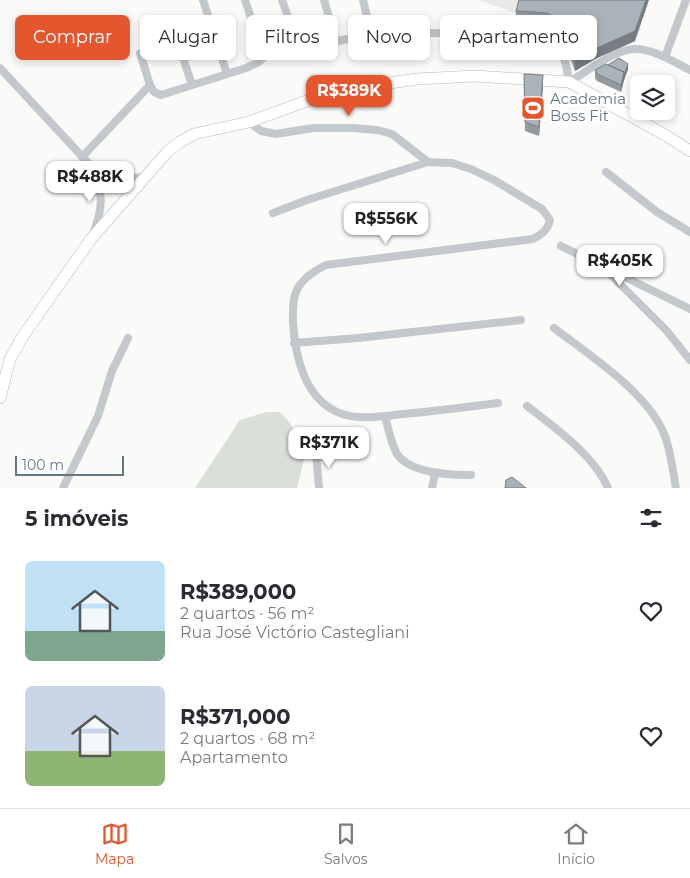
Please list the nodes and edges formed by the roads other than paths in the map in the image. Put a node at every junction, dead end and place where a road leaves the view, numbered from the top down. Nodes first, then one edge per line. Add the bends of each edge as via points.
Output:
1 (203, 0) edge
2 (245, 0) edge
3 (282, 0) edge
4 (324, 0) edge
5 (363, 0) edge
6 (686, 0) edge
7 (250, 15) edge
8 (287, 15) edge
9 (328, 15) edge
10 (367, 15) edge
11 (430, 32) edge
12 (666, 57) junction
13 (142, 60) edge
14 (184, 60) edge
15 (261, 60) edge
16 (0, 68) edge
17 (690, 70) edge
18 (227, 74) junction
19 (569, 82) junction
20 (150, 85) junction
21 (192, 85) junction
22 (249, 122) junction
23 (690, 151) edge
24 (82, 157) junction
25 (428, 162) junction
26 (91, 166) junction
27 (606, 172) dead end
28 (144, 177) junction
29 (273, 213) dead end
30 (690, 232) edge
31 (91, 239) junction
32 (561, 246) dead end
33 (600, 265) junction
34 (690, 309) edge
35 (521, 320) dead end
36 (554, 328) dead end
37 (128, 338) dead end
38 (294, 344) junction
39 (690, 360) edge
40 (0, 398) edge
41 (498, 403) dead end
42 (527, 406) dead end
43 (385, 416) junction
44 (316, 452) dead end
45 (435, 473) junction
46 (472, 475) dead end
47 (63, 488) edge
48 (319, 488) edge
49 (432, 488) edge
50 (608, 488) edge
51 (676, 488) edge

1 - 18 street
2 - 7 street
3 - 8 street
4 - 9 street
5 - 10 street
6 - 12 street
11 - 19 street via 546,33 556,42
12 - 17 street
12 - 19 street via 636,49 624,50
13 - 20 street
14 - 21 street
15 - 18 street
16 - 24 street
18 - 21 street
19 - 22 street via 475,76 377,84 323,95
19 - 23 street
20 - 21 street via 161,95
20 - 24 street
22 - 25 street via 261,131 276,134 313,128 377,130 392,134
22 - 28 street via 194,134 168,151
24 - 26 street
25 - 29 street
25 - 38 street via 465,167 494,180 542,209 550,220 548,227 533,239 518,242 326,265 314,270 296,291
26 - 28 street via 120,179
26 - 31 street via 98,180 101,201
27 - 30 street via 657,212
28 - 31 street
31 - 40 street via 10,358
32 - 33 street
33 - 34 street
33 - 39 street via 666,330
35 - 38 street
36 - 51 street via 618,378 656,417 666,438
37 - 47 street via 112,372 98,416
38 - 43 street via 304,376 327,407 342,414
41 - 43 street
42 - 50 street via 585,456
43 - 45 street via 397,454 412,466
44 - 48 street
45 - 46 street
45 - 49 street

